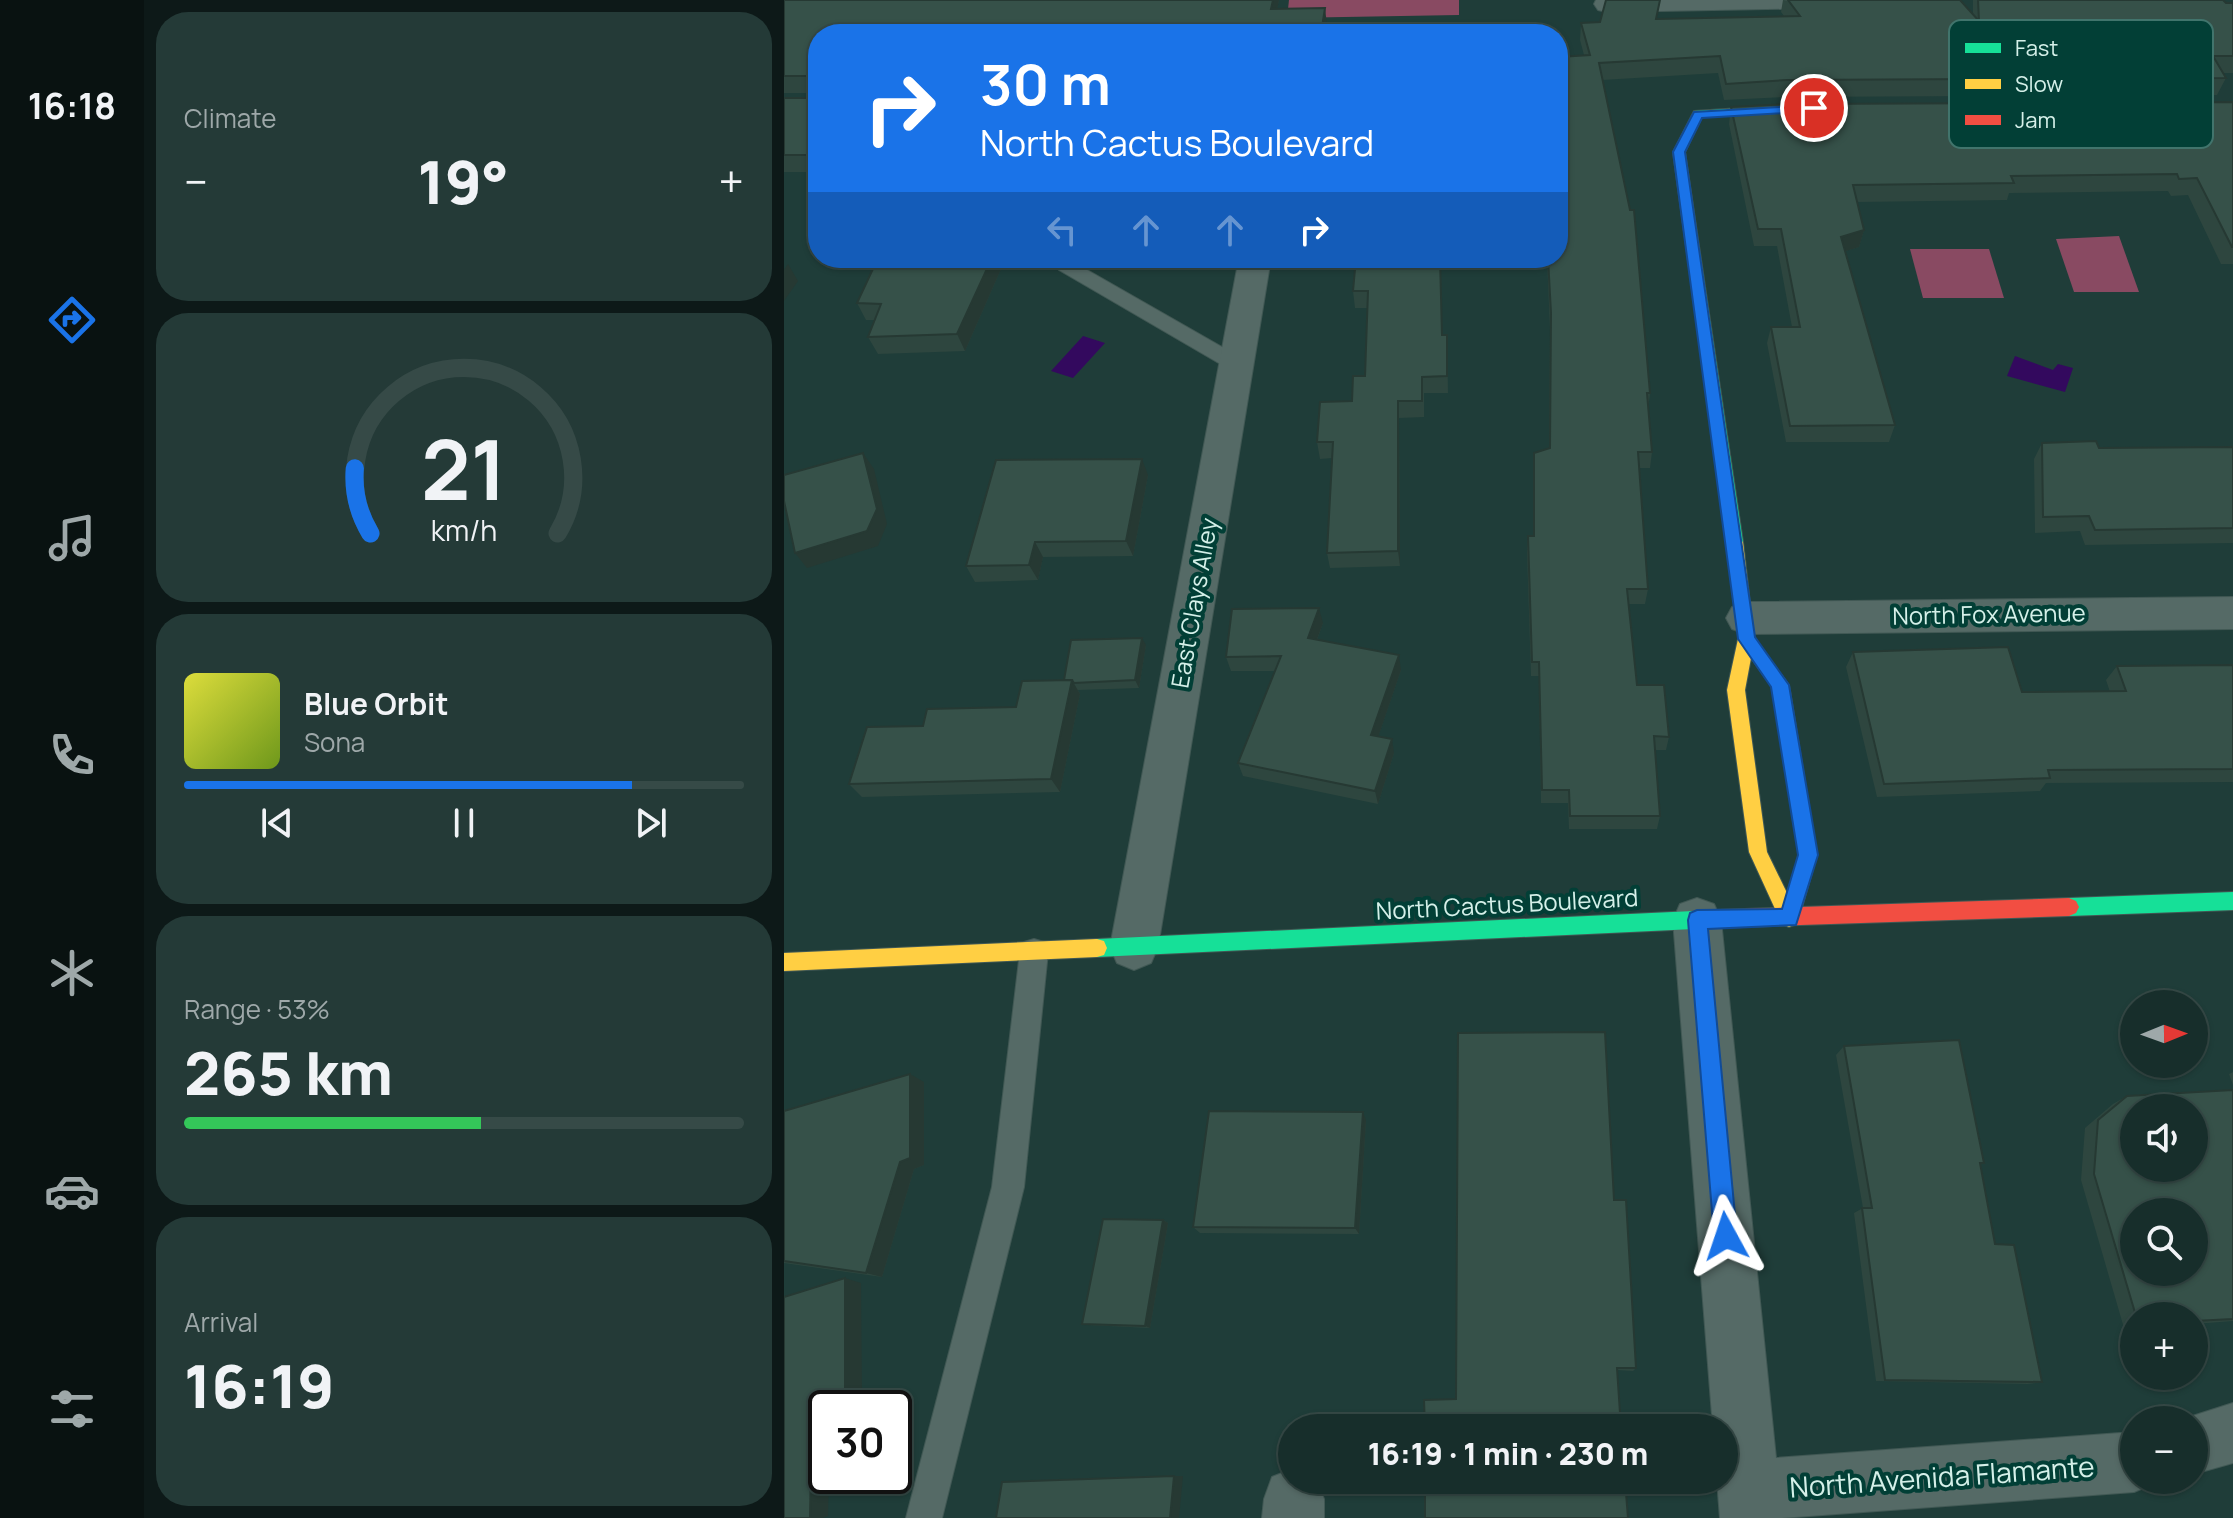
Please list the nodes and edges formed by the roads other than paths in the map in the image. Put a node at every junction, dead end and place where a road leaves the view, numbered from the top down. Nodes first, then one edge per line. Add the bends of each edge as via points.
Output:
1 (1826, 0) edge
2 (1710, 1) edge
3 (1607, 4) edge
4 (1815, 108) edge
5 (1069, 268) edge
6 (1253, 268) edge
7 (1236, 364) junction
8 (2233, 613) edge
9 (1746, 628) junction
10 (2233, 901) edge
11 (1789, 918) junction
12 (1697, 920) junction
13 (1134, 947) junction
14 (1034, 952) junction
15 (784, 962) edge
16 (2233, 1433) edge
17 (2208, 1440) edge
18 (2120, 1464) edge
19 (1750, 1504) edge
20 (924, 1518) edge

1 - 2 street
2 - 3 street
4 - 9 street via 1698,114 1679,152
5 - 7 lane
6 - 7 street, East Clays Alley
7 - 13 street, East Clays Alley
8 - 9 street, North Fox Avenue
9 - 11 street via 1736,690 1758,852
9 - 11 street via 1780,685 1808,855
10 - 11 street, North Cactus Boulevard
11 - 12 street, North Cactus Boulevard
12 - 13 street, North Cactus Boulevard
12 - 19 street
13 - 14 street, North Cactus Boulevard
14 - 15 street, North Cactus Boulevard
14 - 20 lane via 1008,1187
16 - 17 street
18 - 19 street, North Avenida Flamante

